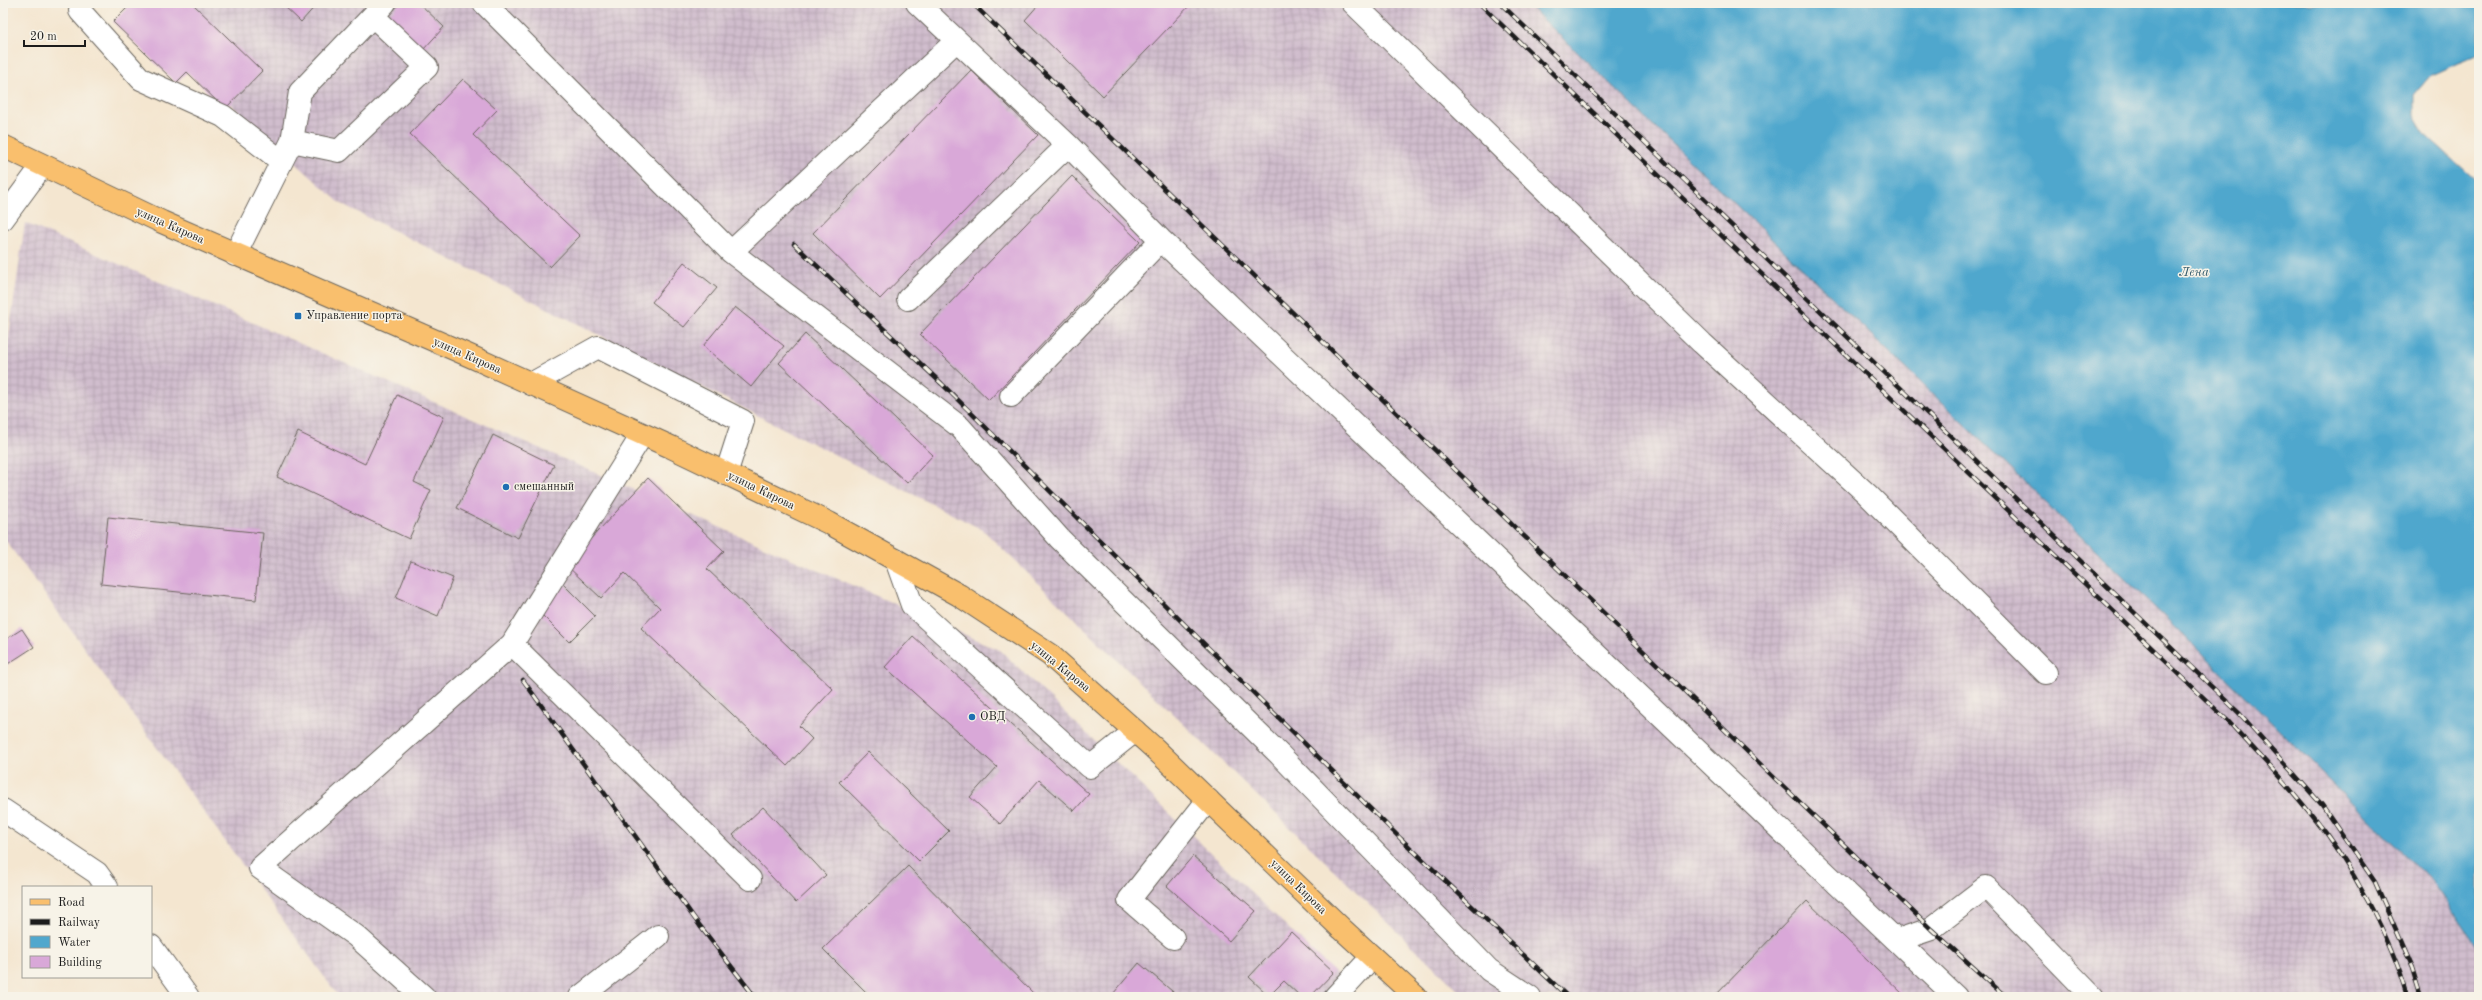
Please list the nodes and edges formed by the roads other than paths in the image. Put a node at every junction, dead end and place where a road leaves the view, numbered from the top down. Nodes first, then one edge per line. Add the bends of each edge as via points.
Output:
1 (484, 3) edge
2 (917, 3) edge
3 (1353, 3) edge
4 (379, 9) edge
5 (80, 11) dead end
6 (956, 41) junction
7 (292, 140) junction
8 (1068, 145) junction
9 (3, 146) edge
10 (281, 161) junction
11 (42, 166) junction
12 (3, 220) edge
13 (1161, 240) junction
14 (730, 252) junction
15 (235, 255) junction
16 (908, 299) dead end
17 (531, 384) junction
18 (1011, 396) dead end
19 (642, 435) junction
20 (726, 474) junction
21 (896, 560) junction
22 (512, 644) junction
23 (2046, 673) dead end
24 (1135, 731) junction
25 (1208, 800) junction
26 (3, 810) edge
27 (750, 879) dead end
28 (106, 886) edge
29 (658, 936) dead end
30 (1173, 938) dead end
31 (1898, 940) junction
32 (152, 947) edge
33 (1372, 957) junction
34 (188, 997) edge
35 (424, 997) edge
36 (580, 997) edge
37 (1335, 997) edge
38 (1416, 997) edge
39 (1530, 997) edge
40 (1956, 997) edge
41 (2093, 997) edge

1 - 14 lane
2 - 6 lane
3 - 23 lane via 1702,343 1867,494
4 - 7 lane via 300,92
4 - 7 lane via 427,67 339,151
5 - 10 lane via 142,79 223,116
6 - 8 lane
6 - 14 lane
7 - 10 lane
8 - 13 lane
8 - 16 lane
9 - 11 main road, улица Кирова
10 - 15 lane
11 - 12 lane
11 - 15 main road, улица Кирова
13 - 18 lane
13 - 31 lane
14 - 39 lane via 960,427 1060,539 1280,755 1489,970
15 - 17 main road, улица Кирова
17 - 19 main road, улица Кирова
17 - 20 lane via 598,347 743,421
19 - 20 main road, улица Кирова
19 - 22 lane
20 - 21 main road, улица Кирова via 828,523
21 - 24 main road, улица Кирова via 959,595 1050,655
21 - 24 lane via 912,605 1090,767
22 - 27 lane
22 - 35 lane via 260,868 356,936
24 - 25 main road, улица Кирова
25 - 30 lane via 1129,900
25 - 33 main road, улица Кирова
26 - 28 lane via 97,873
29 - 36 lane
31 - 40 lane
31 - 41 lane via 1931,929 1986,887
32 - 34 lane
33 - 37 lane
33 - 38 main road, улица Кирова

